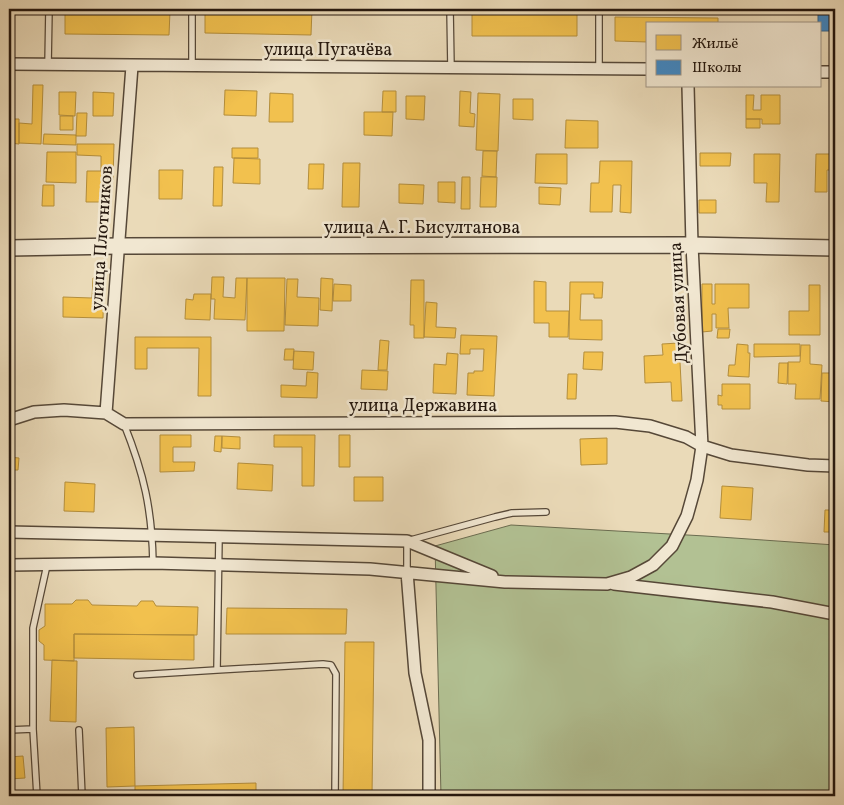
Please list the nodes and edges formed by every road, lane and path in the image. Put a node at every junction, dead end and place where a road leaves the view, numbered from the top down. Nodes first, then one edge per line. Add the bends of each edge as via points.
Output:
1 (49, 9) edge
2 (192, 9) edge
3 (450, 9) edge
4 (599, 9) edge
5 (9, 64) edge
6 (48, 65) junction
7 (132, 66) junction
8 (192, 66) junction
9 (451, 68) junction
10 (599, 69) junction
11 (646, 69) edge
12 (822, 72) edge
13 (835, 72) edge
14 (688, 88) edge
15 (692, 245) junction
16 (118, 246) junction
17 (9, 248) edge
18 (835, 248) edge
19 (106, 413) junction
20 (9, 420) edge
21 (124, 424) junction
22 (702, 446) junction
23 (835, 466) edge
24 (546, 512) dead end
25 (9, 532) edge
26 (153, 535) junction
27 (220, 536) junction
28 (407, 541) junction
29 (153, 563) junction
30 (9, 565) edge
31 (47, 565) junction
32 (219, 565) junction
33 (407, 572) junction
34 (505, 582) junction
35 (607, 584) junction
36 (835, 614) edge
37 (217, 670) junction
38 (137, 675) dead end
39 (9, 730) edge
40 (33, 730) junction
41 (79, 730) dead end
42 (37, 796) edge
43 (82, 796) edge
44 (334, 796) edge
45 (429, 796) edge

1 - 6 lane
2 - 8 lane
3 - 9 lane
4 - 10 lane
5 - 6 street, улица Пугачёва
6 - 7 street, улица Пугачёва
7 - 8 street, улица Пугачёва
7 - 16 street, улица Плотников
8 - 9 street, улица Пугачёва
9 - 10 street, улица Пугачёва
10 - 11 street, улица Пугачёва
12 - 13 street
14 - 15 street, Дубовая улица
15 - 16 street, улица А. Г. Бисултанова
15 - 18 street, улица А. Г. Бисултанова
15 - 22 street, Дубовая улица
16 - 17 street, улица А. Г. Бисултанова
16 - 19 street, улица Плотников
19 - 20 street via 34,412
19 - 21 street
21 - 22 street, улица Державина via 615,422 650,426 686,437
21 - 26 lane via 145,484
22 - 23 street, улица Державина via 730,455 808,466
22 - 35 street, Дубовая улица via 687,516 672,546 653,565 631,577
24 - 28 lane via 495,516
25 - 26 street
26 - 27 street
26 - 29 lane
27 - 28 street
27 - 32 lane
28 - 33 lane
28 - 34 street
29 - 31 street
29 - 32 street
30 - 31 street
31 - 40 lane via 33,628
32 - 33 street
32 - 37 lane
33 - 34 street
33 - 45 street via 415,673 428,740
34 - 35 street
35 - 36 street via 772,602
37 - 38 lane
37 - 44 lane via 331,665 336,674
39 - 40 lane
40 - 42 lane
41 - 43 lane

